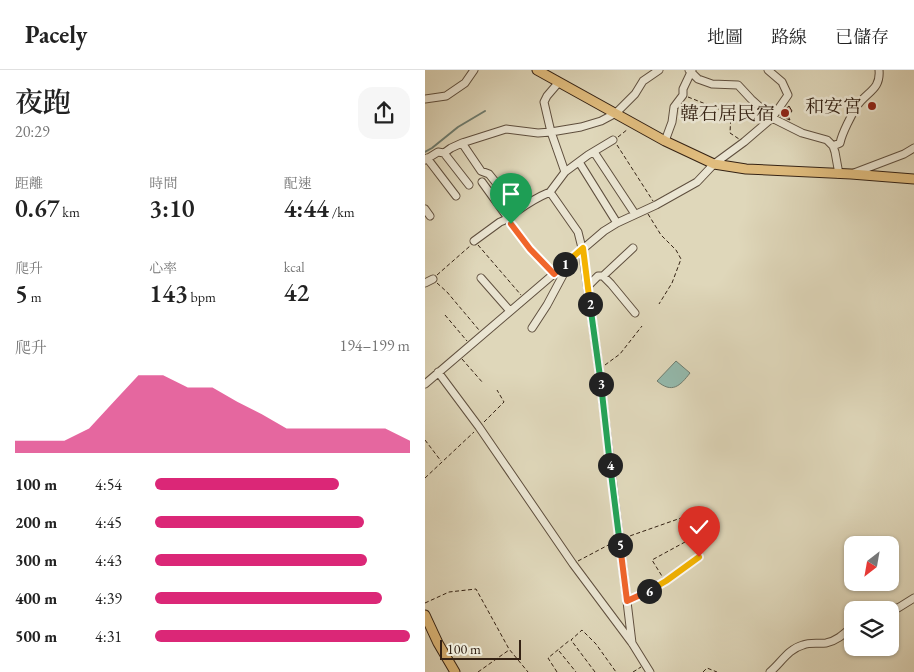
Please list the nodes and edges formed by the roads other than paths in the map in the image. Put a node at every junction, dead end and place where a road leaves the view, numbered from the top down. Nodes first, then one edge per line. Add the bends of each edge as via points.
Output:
1 (474, 70) edge
2 (537, 70) edge
3 (659, 70) edge
4 (768, 70) edge
5 (879, 70) edge
6 (691, 71) edge
7 (559, 82) junction
8 (425, 99) edge
9 (616, 113) junction
10 (772, 118) junction
11 (551, 132) junction
12 (613, 140) road end
13 (665, 141) junction
14 (462, 143) junction
15 (833, 146) junction
16 (914, 148) edge
17 (594, 152) junction
18 (444, 153) junction
19 (426, 159) edge
20 (579, 162) junction
21 (714, 164) junction
22 (565, 172) junction
23 (839, 174) junction
24 (851, 174) junction
25 (914, 179) edge
26 (481, 182) dead end
27 (469, 185) dead end
28 (550, 192) junction
29 (456, 196) dead end
30 (518, 210) junction
31 (635, 214) junction
32 (508, 218) junction
33 (617, 222) junction
34 (474, 241) road end
35 (583, 248) junction
36 (633, 248) dead end
37 (572, 258) junction
38 (603, 276) junction
39 (481, 278) dead end
40 (433, 279) road end
41 (425, 283) edge
42 (588, 286) junction
43 (510, 311) junction
44 (635, 313) dead end
45 (532, 328) dead end
46 (439, 372) junction
47 (425, 384) edge
48 (914, 598) edge
49 (899, 607) edge
50 (425, 615) edge
51 (844, 633) edge
52 (632, 643) junction
53 (455, 672) edge
54 (650, 672) edge
55 (770, 672) edge

1 - 8 street via 465,83 446,96
2 - 7 main road
3 - 9 street via 643,81
4 - 10 street via 782,82 788,95
5 - 15 street via 880,78 875,88 858,105 840,143
6 - 10 street via 699,80 712,84 738,85
6 - 13 street
7 - 9 main road
7 - 11 street via 544,102
9 - 11 street via 581,127
9 - 13 main road
10 - 15 street via 802,133 827,140
10 - 21 street
11 - 14 street via 506,129
11 - 22 street
12 - 17 street
13 - 21 main road
14 - 18 street
14 - 30 street via 481,171 489,174
15 - 23 street
16 - 24 street
17 - 20 street
17 - 31 street
18 - 19 street via 438,152
18 - 27 street
19 - 29 street
20 - 22 street
20 - 33 street
21 - 23 main road via 745,169
21 - 31 street via 697,182
22 - 28 street
23 - 24 main road
24 - 25 main road
26 - 32 street
28 - 30 street
28 - 35 street via 578,232
30 - 32 street
31 - 33 street
32 - 34 street
33 - 35 street
35 - 37 street
35 - 42 street
36 - 38 street
37 - 43 street
37 - 45 street
38 - 42 street
38 - 44 street
39 - 43 street
40 - 41 street
42 - 52 street
43 - 46 street
46 - 47 street
46 - 52 street
48 - 49 street
50 - 53 main road
51 - 55 street via 827,643 803,644 790,650
52 - 54 street

